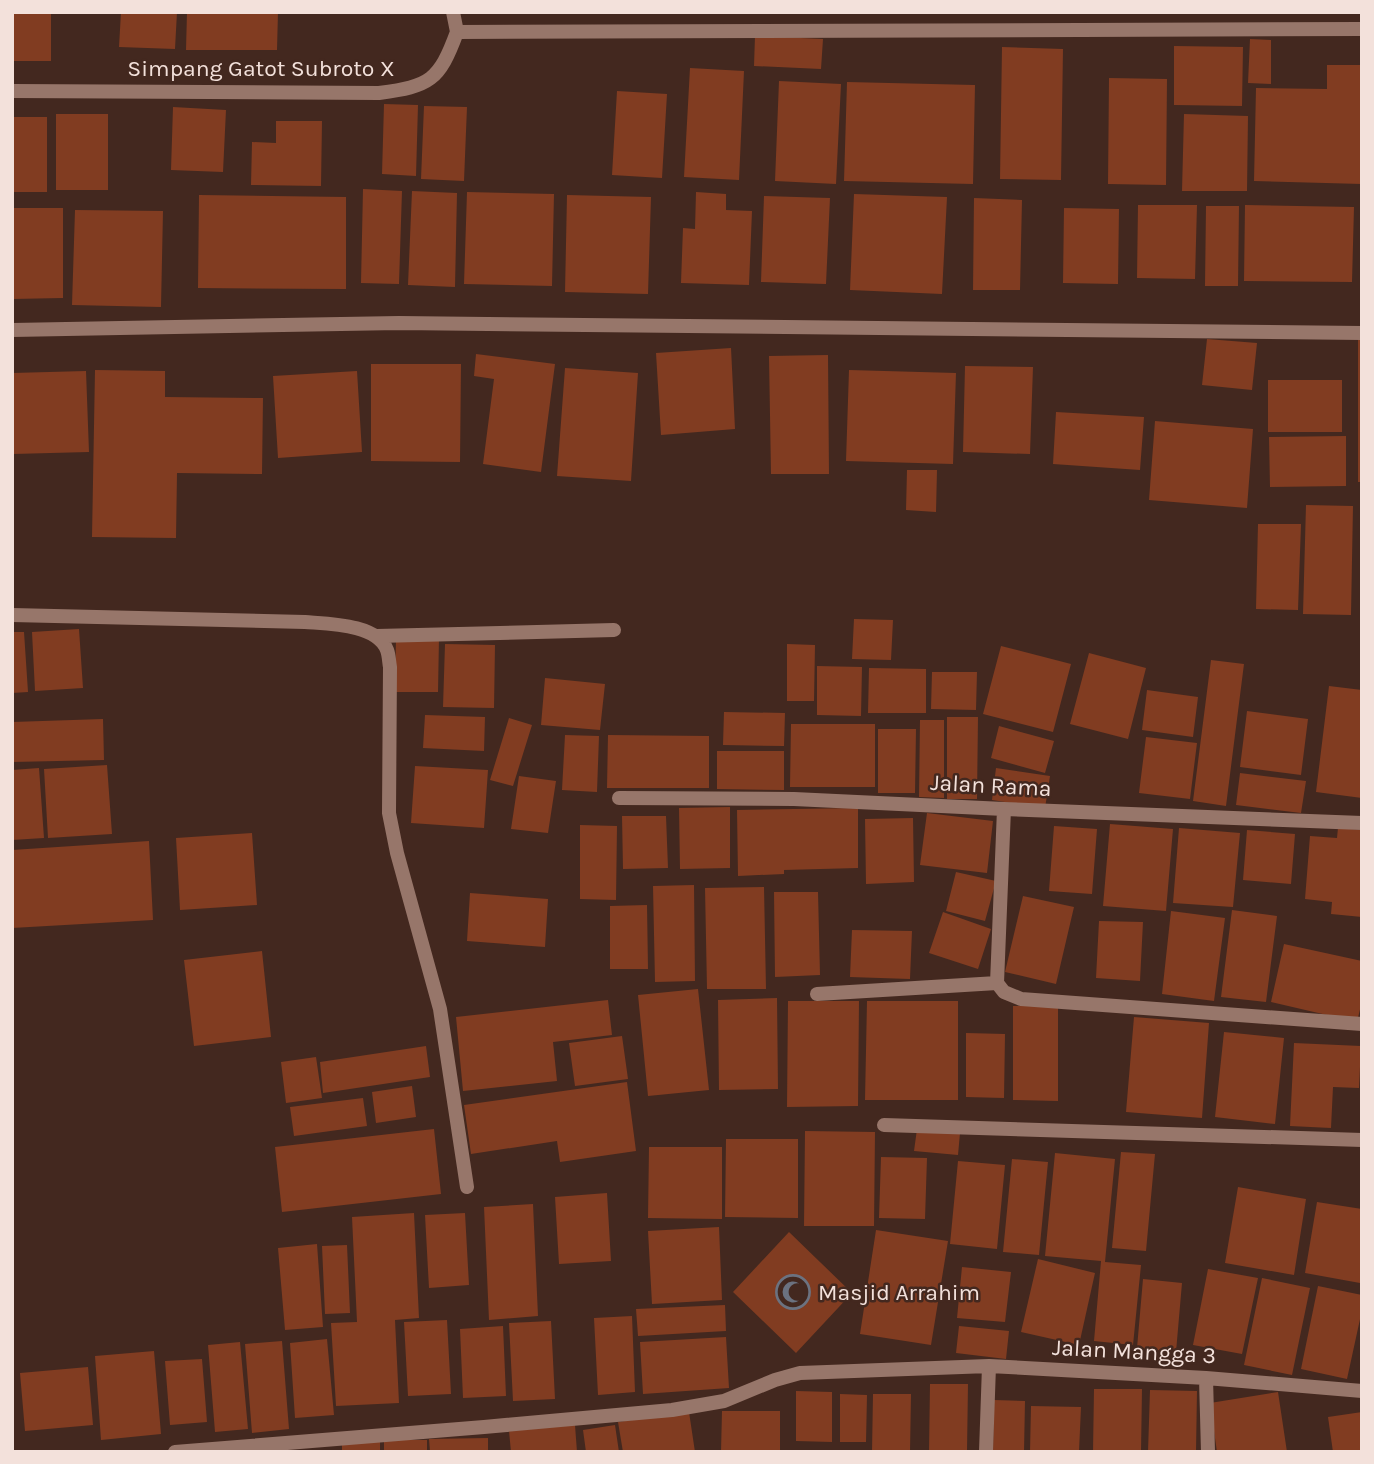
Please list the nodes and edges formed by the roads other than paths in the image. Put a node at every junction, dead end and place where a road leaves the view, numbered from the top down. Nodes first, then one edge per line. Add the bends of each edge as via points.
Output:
1 (453, 12) edge
2 (1362, 29) edge
3 (457, 32) junction
4 (12, 91) edge
5 (12, 330) edge
6 (1362, 333) edge
7 (12, 615) edge
8 (614, 630) dead end
9 (377, 636) junction
10 (619, 799) dead end
11 (1004, 809) junction
12 (1362, 823) edge
13 (997, 983) junction
14 (817, 994) dead end
15 (1362, 1024) edge
16 (884, 1125) dead end
17 (1362, 1140) edge
18 (467, 1187) dead end
19 (989, 1366) junction
20 (1206, 1378) junction
21 (1362, 1391) edge
22 (175, 1452) edge
23 (986, 1452) edge
24 (1208, 1452) edge

1 - 3 street
2 - 3 street
3 - 4 street, Simpang Gatot Subroto X via 435,76 410,89 379,93
5 - 6 street via 399,323
7 - 9 street via 305,622 344,625
8 - 9 street
9 - 18 street via 387,650 390,667 389,813 440,1009
10 - 11 street, Jalan Rama via 794,799
11 - 12 street, Jalan Rama
11 - 13 street
13 - 14 street
13 - 15 street via 1004,992 1021,999
16 - 17 street
19 - 20 street, Jalan Mangga 3
19 - 22 street, Jalan Mangga 3 via 800,1373 724,1401 672,1410
19 - 23 street
20 - 21 street, Jalan Mangga 3
20 - 24 street

